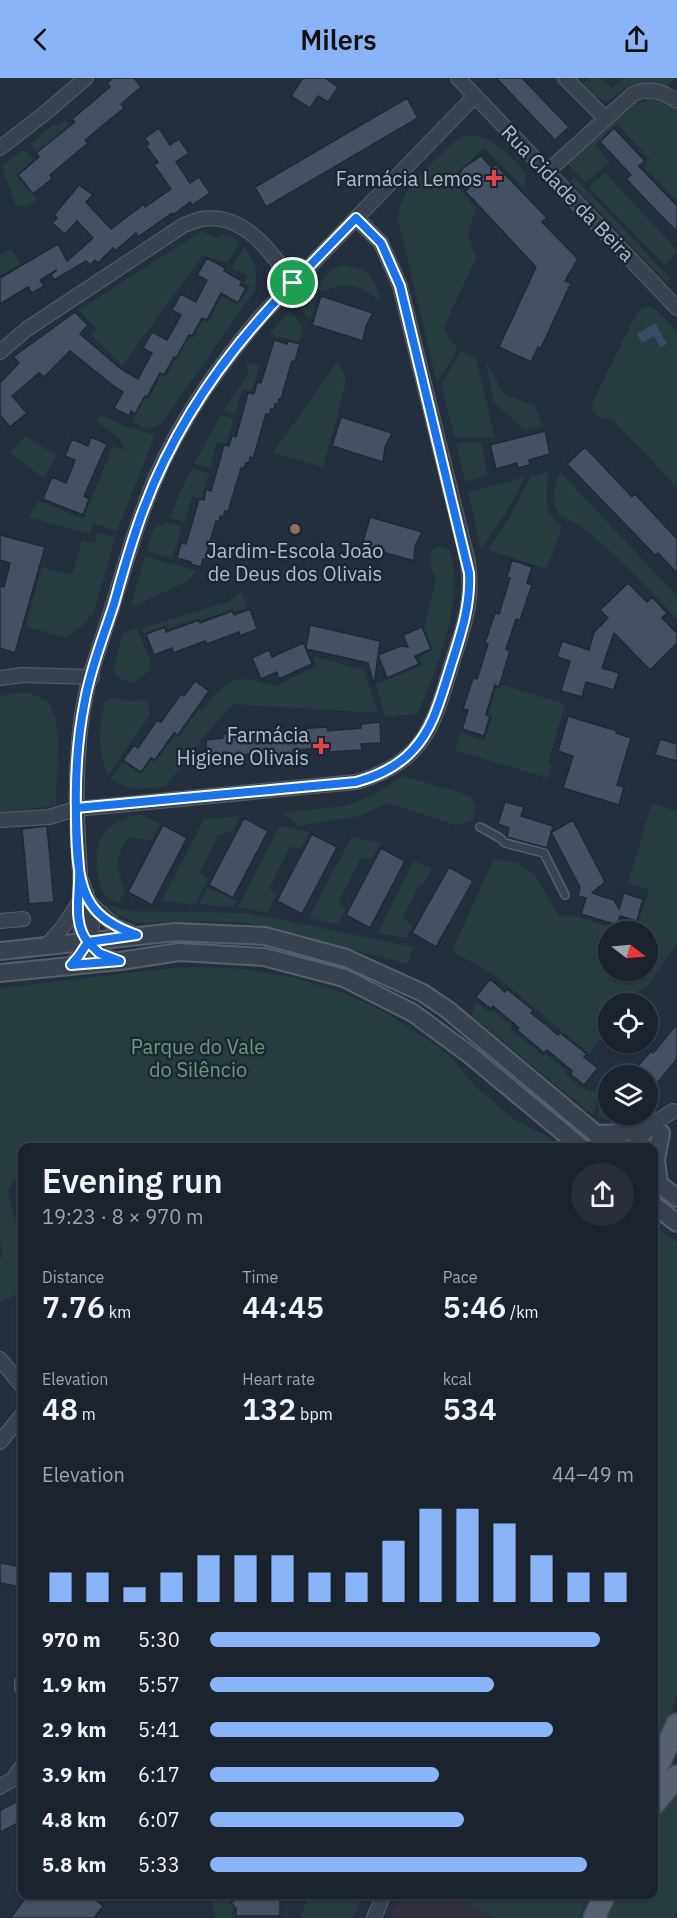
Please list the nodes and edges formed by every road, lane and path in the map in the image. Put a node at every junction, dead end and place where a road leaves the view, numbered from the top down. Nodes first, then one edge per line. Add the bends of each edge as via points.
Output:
1 (86, 78) edge
2 (458, 78) edge
3 (565, 78) edge
4 (475, 96) junction
5 (677, 101) edge
6 (605, 118) junction
7 (0, 148) edge
8 (547, 172) junction
9 (356, 218) junction
10 (293, 283) junction
11 (674, 300) edge
12 (0, 352) edge
13 (92, 677) junction
14 (0, 678) edge
15 (76, 808) junction
16 (0, 820) edge
17 (480, 827) dead end
18 (565, 895) dead end
19 (84, 904) junction
20 (23, 919) dead end
21 (0, 921) edge
22 (137, 935) junction
23 (88, 942) junction
24 (45, 947) junction
25 (0, 951) edge
26 (120, 961) junction
27 (71, 965) junction
28 (0, 973) edge
29 (675, 1108) edge
30 (656, 1129) junction
31 (597, 1134) junction
32 (576, 1143) edge
33 (607, 1143) edge
34 (639, 1143) edge
35 (651, 1143) edge
36 (656, 1143) edge
37 (658, 1183) edge
38 (677, 1198) edge
39 (658, 1208) edge
40 (677, 1223) edge
41 (0, 1359) edge
42 (18, 1381) edge
43 (18, 1419) edge
44 (0, 1443) edge
45 (677, 1724) edge
46 (658, 1766) edge
47 (18, 1772) edge
48 (677, 1776) edge
49 (0, 1787) edge
50 (658, 1799) edge
51 (382, 1899) edge
52 (603, 1899) edge
53 (374, 1918) edge
54 (594, 1918) edge

1 - 7 street
2 - 4 street, Rua Cidade da Beira
3 - 6 street
4 - 8 street, Rua Cidade da Beira
4 - 9 street
5 - 6 street via 658,91 639,92
6 - 8 street
8 - 11 street, Rua Cidade da Beira
9 - 10 street
9 - 15 street via 381,243 400,286 468,562 470,596 466,619 433,719 420,742 402,760 381,774 356,782
10 - 12 street via 248,231 236,223 203,219 184,225 63,304
10 - 13 street via 222,364 170,447 133,537
13 - 14 street
13 - 15 street via 85,698
15 - 16 street via 49,817
15 - 19 street
17 - 18 lane via 505,843 544,853
19 - 22 street via 115,926
19 - 23 street via 93,928
19 - 24 street
20 - 21 street
22 - 23 street
22 - 31 street via 176,932 265,936 346,958 423,993 448,1010
23 - 24 street
23 - 26 street via 99,953
23 - 27 street
24 - 25 street
26 - 27 street
26 - 32 street via 179,952 264,957 344,978 413,1013
27 - 28 street
29 - 30 street
30 - 31 street
30 - 34 street
30 - 35 street
30 - 36 street
31 - 33 street
37 - 38 street
39 - 40 street
41 - 42 street
43 - 44 street
45 - 46 main road
47 - 49 street
48 - 50 main road
51 - 53 street
52 - 54 main road

